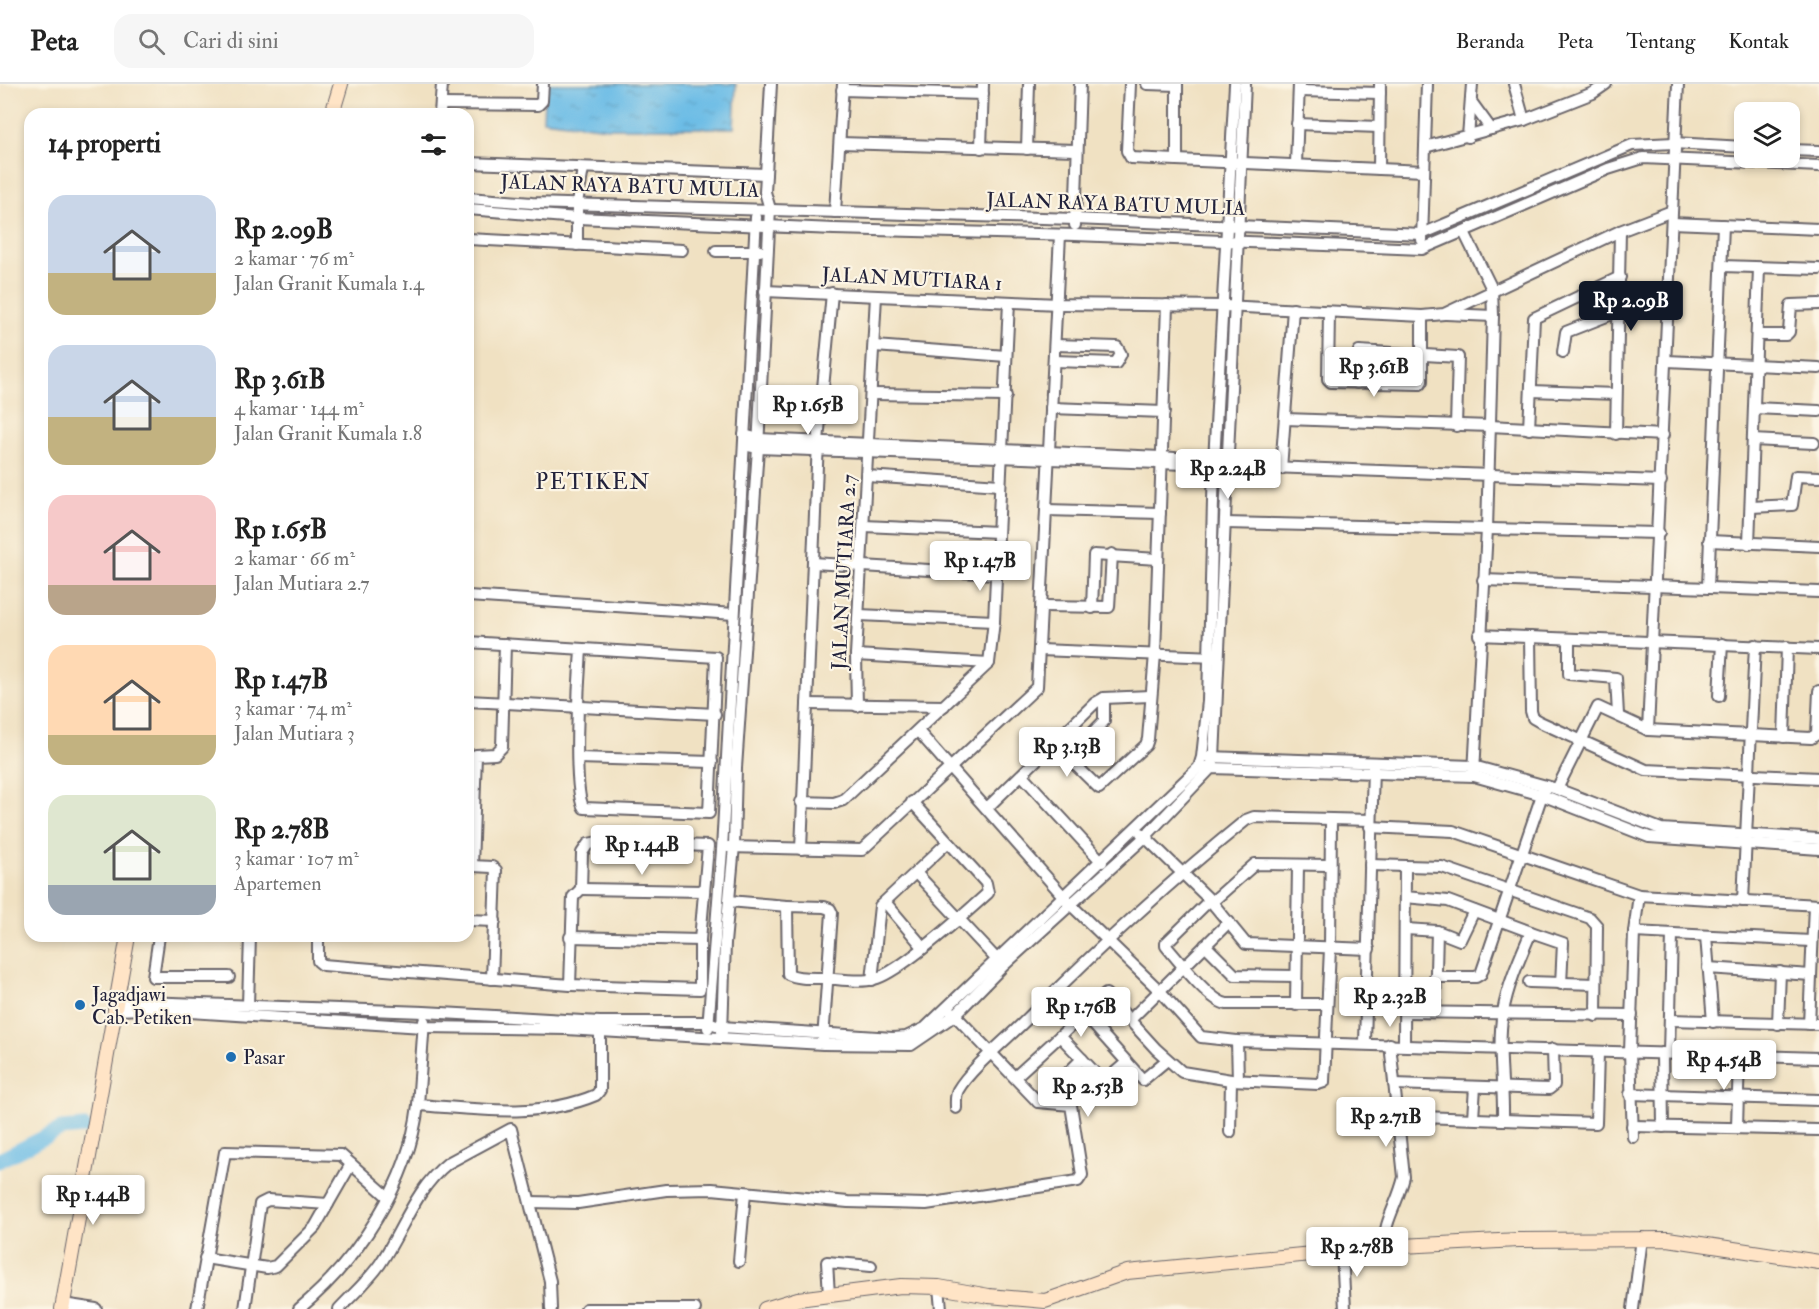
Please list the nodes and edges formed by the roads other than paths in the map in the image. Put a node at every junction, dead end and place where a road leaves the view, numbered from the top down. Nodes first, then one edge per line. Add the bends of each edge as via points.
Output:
1 (341, 84) edge
2 (442, 84) edge
3 (543, 84) edge
4 (771, 84) edge
5 (1029, 84) edge
6 (1080, 84) edge
7 (1130, 84) edge
8 (1147, 84) edge
9 (1235, 84) edge
10 (1245, 84) edge
11 (1427, 84) edge
12 (1472, 84) edge
13 (1514, 84) edge
14 (1606, 84) edge
15 (1678, 84) edge
16 (1177, 85) edge
17 (842, 87) edge
18 (1299, 88) edge
19 (1380, 88) edge
20 (983, 89) edge
21 (1472, 103) junction
22 (335, 108) edge
23 (440, 108) edge
24 (464, 108) edge
25 (1524, 120) junction
26 (1297, 124) junction
27 (1380, 127) junction
28 (1491, 129) junction
29 (1468, 137) junction
30 (840, 143) junction
31 (1674, 143) junction
32 (1734, 146) edge
33 (1425, 147) junction
34 (981, 148) junction
35 (1027, 149) junction
36 (1076, 150) junction
37 (1800, 150) edge
38 (1819, 151) edge
39 (1675, 158) junction
40 (1177, 160) junction
41 (1236, 162) junction
42 (474, 163) edge
43 (1296, 164) junction
44 (1819, 166) edge
45 (583, 169) junction
46 (1379, 169) junction
47 (1424, 171) junction
48 (766, 174) junction
49 (765, 192) junction
50 (474, 198) edge
51 (577, 203) junction
52 (474, 209) edge
53 (756, 209) junction
54 (770, 209) junction
55 (1672, 211) junction
56 (835, 212) junction
57 (577, 218) junction
58 (1075, 219) junction
59 (1672, 223) junction
60 (756, 224) junction
61 (768, 224) junction
62 (1227, 225) junction
63 (1723, 225) junction
64 (1239, 227) junction
65 (1819, 229) edge
66 (1620, 231) junction
67 (1464, 232) junction
68 (1422, 234) junction
69 (1060, 235) junction
70 (1075, 235) junction
71 (474, 239) edge
72 (1239, 242) junction
73 (1227, 243) junction
74 (577, 245) junction
75 (1422, 249) junction
76 (682, 250) dead end
77 (716, 251) dead end
78 (754, 251) junction
79 (766, 251) junction
80 (1722, 266) junction
81 (1759, 268) junction
82 (1819, 269) edge
83 (1620, 277) junction
84 (1492, 289) junction
85 (765, 291) junction
86 (832, 293) junction
87 (876, 296) junction
88 (1009, 302) junction
89 (1058, 303) junction
90 (1167, 304) junction
91 (1819, 304) edge
92 (1230, 306) junction
93 (1293, 309) junction
94 (1329, 312) junction
95 (1617, 312) junction
96 (1444, 314) junction
97 (1422, 316) junction
98 (1494, 316) junction
99 (1757, 335) junction
100 (1055, 345) junction
101 (875, 346) junction
102 (1563, 352) dead end
103 (1422, 354) junction
104 (1006, 356) junction
105 (1054, 361) junction
106 (1666, 361) junction
107 (1717, 364) junction
108 (1755, 366) junction
109 (1819, 368) edge
110 (1357, 383) junction
111 (1531, 391) junction
112 (872, 394) junction
113 (1617, 394) junction
114 (1006, 396) junction
115 (1051, 408) junction
116 (1754, 408) junction
117 (1819, 411) edge
118 (1164, 412) junction
119 (1284, 419) junction
120 (1456, 426) junction
121 (1490, 426) junction
122 (1529, 429) junction
123 (1616, 434) junction
124 (1663, 435) junction
125 (744, 440) junction
126 (1753, 440) junction
127 (1814, 443) dead end
128 (759, 444) junction
129 (818, 446) junction
130 (868, 448) junction
131 (1001, 453) junction
132 (1049, 455) junction
133 (1161, 460) junction
134 (1214, 464) junction
135 (1227, 465) junction
136 (1281, 469) junction
137 (1489, 474) junction
138 (867, 476) junction
139 (1819, 477) edge
140 (1661, 481) junction
141 (1000, 485) junction
142 (1751, 507) junction
143 (1046, 510) junction
144 (1160, 513) junction
145 (1225, 523) junction
146 (864, 526) junction
147 (1487, 529) junction
148 (998, 532) junction
149 (1659, 533) junction
150 (1709, 541) junction
151 (1749, 544) junction
152 (1819, 546) edge
153 (1112, 554) junction
154 (1158, 559) junction
155 (813, 563) junction
156 (861, 566) junction
157 (995, 574) junction
158 (1483, 580) junction
159 (1657, 586) junction
160 (1708, 587) junction
161 (1819, 591) edge
162 (474, 596) edge
163 (1042, 606) junction
164 (1092, 608) junction
165 (734, 614) junction
166 (859, 615) junction
167 (994, 621) junction
168 (1479, 635) junction
169 (1530, 637) junction
170 (1569, 639) junction
171 (474, 642) edge
172 (1653, 642) junction
173 (505, 644) junction
174 (1722, 644) junction
175 (1755, 645) junction
176 (1787, 647) junction
177 (580, 649) junction
178 (1819, 649) edge
179 (1040, 650) junction
180 (1155, 654) junction
181 (856, 655) junction
182 (1214, 657) junction
183 (989, 663) junction
184 (1819, 691) edge
185 (1150, 696) junction
186 (1719, 696) dead end
187 (1104, 698) junction
188 (474, 701) edge
189 (502, 703) junction
190 (807, 704) junction
191 (578, 706) junction
192 (857, 706) junction
193 (944, 706) junction
194 (715, 714) junction
195 (1618, 715) junction
196 (1648, 730) junction
197 (918, 731) junction
198 (1752, 736) junction
199 (1784, 737) junction
200 (1581, 741) junction
201 (1053, 743) junction
202 (474, 754) edge
203 (578, 758) junction
204 (1068, 758) junction
205 (712, 762) junction
206 (1200, 762) junction
207 (1213, 763) junction
208 (949, 767) junction
209 (1373, 768) junction
210 (1473, 771) junction
211 (1022, 775) junction
212 (1750, 777) junction
213 (1819, 778) edge
214 (1557, 789) junction
215 (1544, 791) junction
216 (801, 802) junction
217 (912, 802) junction
218 (987, 808) junction
219 (1331, 819) junction
220 (1371, 824) junction
221 (1137, 828) junction
222 (1145, 837) junction
223 (1819, 838) edge
224 (1746, 840) junction
225 (948, 842) junction
226 (734, 846) junction
227 (722, 847) junction
228 (801, 849) junction
229 (1819, 849) edge
230 (1522, 854) junction
231 (1102, 862) junction
232 (1298, 864) junction
233 (1329, 865) junction
234 (1370, 865) junction
235 (474, 866) edge
236 (1405, 866) junction
237 (1182, 872) junction
238 (916, 873) junction
239 (580, 889) junction
240 (1511, 890) junction
241 (704, 891) junction
242 (1639, 896) junction
243 (1404, 897) junction
244 (729, 901) junction
245 (1068, 901) junction
246 (1211, 901) junction
247 (1743, 901) junction
248 (885, 902) junction
249 (1816, 905) edge
250 (787, 906) junction
251 (1474, 911) junction
252 (960, 918) junction
253 (474, 920) edge
254 (1500, 920) junction
255 (495, 921) junction
256 (1229, 922) junction
257 (1406, 929) junction
258 (1437, 931) junction
259 (1531, 932) junction
260 (1634, 932) junction
261 (1672, 934) junction
262 (1706, 936) junction
263 (570, 937) junction
264 (700, 940) junction
265 (1107, 940) junction
266 (1811, 940) junction
267 (127, 942) edge
268 (158, 942) edge
269 (250, 942) edge
270 (318, 942) edge
271 (1205, 945) junction
272 (923, 947) junction
273 (1297, 947) junction
274 (1330, 948) junction
275 (1369, 949) junction
276 (1001, 962) junction
277 (1183, 967) junction
278 (1708, 968) junction
279 (1780, 972) junction
280 (1811, 975) junction
281 (1296, 976) junction
282 (1435, 976) junction
283 (229, 977) dead end
284 (826, 978) junction
285 (492, 979) junction
286 (872, 980) junction
287 (1529, 982) dead end
288 (1561, 984) junction
289 (1596, 984) junction
290 (570, 985) junction
291 (1159, 990) junction
292 (1325, 1004) junction
293 (248, 1005) junction
294 (1296, 1005) junction
295 (116, 1006) junction
296 (951, 1011) junction
297 (424, 1012) junction
298 (1405, 1012) junction
299 (1435, 1012) junction
300 (1503, 1013) junction
301 (1083, 1014) junction
302 (1632, 1015) junction
303 (1596, 1016) junction
304 (1131, 1019) junction
305 (1670, 1020) junction
306 (708, 1022) junction
307 (1713, 1022) junction
308 (1778, 1024) junction
309 (1814, 1024) edge
310 (566, 1025) junction
311 (600, 1026) junction
312 (423, 1027) junction
313 (722, 1032) junction
314 (1060, 1036) junction
315 (708, 1037) junction
316 (823, 1039) junction
317 (1237, 1041) junction
318 (1325, 1043) junction
319 (1365, 1043) junction
320 (1389, 1044) junction
321 (1404, 1044) junction
322 (1500, 1048) junction
323 (1553, 1049) junction
324 (1598, 1052) junction
325 (1630, 1052) junction
326 (992, 1053) junction
327 (1666, 1053) junction
328 (1739, 1057) junction
329 (1819, 1058) edge
330 (1082, 1059) junction
331 (1167, 1060) junction
332 (1127, 1062) junction
333 (1015, 1077) junction
334 (1235, 1080) junction
335 (1394, 1084) junction
336 (1503, 1086) junction
337 (1475, 1087) junction
338 (1630, 1094) junction
339 (1664, 1096) junction
340 (1738, 1099) junction
341 (1819, 1100) edge
342 (1038, 1102) junction
343 (418, 1105) junction
344 (956, 1108) dead end
345 (508, 1110) junction
346 (1395, 1116) junction
347 (1473, 1118) junction
348 (1503, 1120) junction
349 (1663, 1127) junction
350 (1737, 1127) junction
351 (511, 1129) junction
352 (1819, 1130) edge
353 (1230, 1132) dead end
354 (351, 1164) junction
355 (746, 1192) junction
356 (387, 1196) junction
357 (530, 1202) junction
358 (328, 1204) junction
359 (1642, 1238) junction
360 (1383, 1247) junction
361 (1342, 1252) junction
362 (205, 1258) junction
363 (739, 1261) dead end
364 (1819, 1262) edge
365 (251, 1266) junction
366 (871, 1266) dead end
367 (939, 1287) junction
368 (829, 1295) junction
369 (787, 1305) edge
370 (1045, 1305) edge
371 (63, 1307) edge
372 (96, 1309) edge
373 (197, 1309) edge
374 (245, 1309) edge
375 (299, 1309) edge
376 (339, 1309) edge
377 (551, 1309) edge
378 (586, 1309) edge
379 (695, 1309) edge
380 (765, 1309) edge
381 (941, 1309) edge
382 (1345, 1309) edge
383 (1633, 1309) edge

1 - 22 main road
2 - 23 street
3 - 24 street via 538,105
4 - 48 street
5 - 35 street
6 - 36 street
7 - 40 street via 1128,156
8 - 16 street
9 - 41 street
10 - 41 street
11 - 33 street
12 - 21 street
13 - 25 street
14 - 25 street via 1593,93
15 - 31 street
16 - 40 street
17 - 20 street
17 - 30 street
18 - 19 street
18 - 26 street
19 - 27 street
20 - 34 street
21 - 28 street
21 - 29 street
25 - 28 street
26 - 27 street
26 - 43 street
27 - 46 street
28 - 29 street
29 - 33 street
30 - 34 street
30 - 56 street
31 - 32 street, JALAN RAYA BATU MULIA
31 - 39 street
31 - 68 street, JALAN RAYA BATU MULIA via 1632,145
33 - 47 street
34 - 35 street
35 - 36 street
36 - 58 street
37 - 38 street
39 - 44 street
39 - 55 street
39 - 67 street via 1643,158 1608,169
40 - 41 street
41 - 43 street
41 - 62 street
41 - 64 street
42 - 45 street
43 - 46 street
45 - 48 street
45 - 51 street
46 - 47 street
47 - 68 street
48 - 49 street
49 - 53 street
49 - 54 street
50 - 51 street, JALAN RAYA BATU MULIA
51 - 53 street, JALAN RAYA BATU MULIA
51 - 57 street
52 - 57 street
53 - 54 street, JALAN RAYA BATU MULIA
53 - 60 street
54 - 56 street, JALAN RAYA BATU MULIA
54 - 61 street
55 - 59 street
55 - 66 street
56 - 58 street, JALAN RAYA BATU MULIA
57 - 60 street
57 - 74 street
58 - 62 street, JALAN RAYA BATU MULIA
58 - 70 street
59 - 63 street
59 - 106 street
60 - 61 street
60 - 78 street
61 - 69 street
61 - 79 street
62 - 64 street, JALAN RAYA BATU MULIA
62 - 73 street
63 - 65 street
63 - 80 street
64 - 68 street, JALAN RAYA BATU MULIA
64 - 72 street
66 - 83 street
66 - 84 street
67 - 75 street
67 - 84 street
68 - 75 street
69 - 70 street
69 - 89 street
70 - 73 street
71 - 74 street
72 - 73 street
72 - 75 street
72 - 92 street
73 - 92 street
74 - 76 street
77 - 78 street
78 - 79 street
78 - 125 street
79 - 85 street
80 - 81 street
80 - 107 street
81 - 82 street
81 - 99 street
83 - 95 street
83 - 111 street via 1536,315
84 - 96 street
84 - 98 street
85 - 86 street, JALAN MUTIARA 1
85 - 128 street
86 - 87 street, JALAN MUTIARA 1
86 - 129 street
87 - 88 street, JALAN MUTIARA 1
87 - 101 street, JALAN MUTIARA 2.7
88 - 89 street, JALAN MUTIARA 1
88 - 104 street
89 - 90 street, JALAN MUTIARA 1
89 - 100 street
90 - 92 street, JALAN MUTIARA 1
90 - 118 street
91 - 99 street via 1791,305 1786,335
92 - 93 street, JALAN MUTIARA 1
92 - 134 street
92 - 135 street
93 - 94 street, JALAN MUTIARA 1
93 - 119 street
94 - 97 street, JALAN MUTIARA 1
94 - 110 street via 1328,381
95 - 102 street via 1566,332
95 - 113 street
96 - 97 street, JALAN MUTIARA 1
96 - 98 street
97 - 103 street
98 - 121 street
99 - 108 street
100 - 105 street
100 - 105 street via 1117,347 1121,354 1116,363
101 - 104 street
101 - 112 street, JALAN MUTIARA 2.7
103 - 110 street via 1420,384
103 - 110 street via 1359,351
103 - 120 street via 1458,358
104 - 114 street
105 - 115 street
106 - 107 street
106 - 124 street
107 - 108 street
107 - 150 street
108 - 109 street
108 - 116 street
111 - 113 street
111 - 122 street
112 - 114 street
112 - 130 street, JALAN MUTIARA 2.7
113 - 123 street
114 - 131 street
115 - 118 street
115 - 132 street
116 - 117 street
116 - 126 street
118 - 133 street
119 - 120 street
119 - 136 street
120 - 121 street
121 - 122 street
121 - 137 street
122 - 123 street
123 - 124 street
124 - 140 street
125 - 128 street
125 - 165 street
126 - 127 street
126 - 142 street
128 - 129 street
128 - 226 street
129 - 130 street
129 - 155 street
130 - 131 street
130 - 138 street, JALAN MUTIARA 2.7
131 - 132 street
131 - 141 street
132 - 133 street
132 - 143 street
133 - 134 street
133 - 144 street
134 - 135 street
134 - 182 street
135 - 136 street
135 - 145 street
136 - 137 street
137 - 140 street
137 - 147 street
138 - 141 street
138 - 146 street, JALAN MUTIARA 2.7
139 - 142 street via 1796,476 1792,505
140 - 149 street
141 - 148 street
142 - 151 street
143 - 144 street
143 - 163 street
144 - 154 street
145 - 147 street
145 - 182 street
146 - 148 street
146 - 156 street, JALAN MUTIARA 2.7
147 - 149 street
147 - 158 street
148 - 157 street
149 - 159 street
150 - 151 street
150 - 160 street
151 - 152 street
153 - 154 street
153 - 164 street via 1109,607
153 - 164 street via 1094,555
154 - 180 street
155 - 156 street
155 - 190 street
156 - 157 street
156 - 166 street, JALAN MUTIARA 2.7
157 - 167 street
158 - 159 street
158 - 168 street
159 - 160 street
159 - 172 street
160 - 161 street
162 - 165 street
163 - 164 street
163 - 179 street
165 - 227 street
166 - 167 street
166 - 181 street, JALAN MUTIARA 2.7
167 - 183 street
168 - 169 street
168 - 210 street
169 - 170 street
169 - 200 street via 1532,716
170 - 172 street
170 - 195 street via 1569,674 1616,678
171 - 173 street
172 - 174 street
172 - 196 street
173 - 177 street
173 - 189 street
174 - 175 street
174 - 186 street
175 - 176 street
175 - 198 street
176 - 178 street
176 - 199 street
177 - 191 street
177 - 194 street via 716,657
179 - 180 street
179 - 208 street via 1037,687
180 - 182 street
180 - 185 street
181 - 183 street
181 - 192 street, JALAN MUTIARA 2.7
182 - 206 street
182 - 207 street
183 - 193 street
184 - 199 street via 1816,736
185 - 187 street
185 - 204 street via 1146,745 1102,787 1095,786
187 - 201 street
187 - 204 street via 1104,721
188 - 189 street
189 - 191 street
189 - 202 street via 502,747 495,754
190 - 192 street
190 - 216 street
191 - 194 street
191 - 203 street
192 - 193 street
193 - 197 street
194 - 205 street
195 - 196 street
195 - 200 street via 1598,707
196 - 198 street
197 - 208 street
197 - 216 street via 843,800
198 - 199 street
198 - 212 street
200 - 212 street via 1646,770
200 - 214 street
201 - 204 street
201 - 211 street
203 - 205 street
203 - 205 street via 584,808 710,813
206 - 207 street
206 - 221 street
207 - 209 street
207 - 222 street
208 - 217 street
208 - 218 street
209 - 210 street
209 - 220 street
210 - 215 street
211 - 218 street
211 - 231 street
212 - 213 street
212 - 224 street
214 - 215 street
214 - 224 street via 1661,829
215 - 224 street via 1649,837
215 - 230 street
216 - 228 street
217 - 225 street
217 - 228 street via 862,850
218 - 245 street
219 - 220 street
219 - 233 street
219 - 237 street via 1250,818
220 - 230 street via 1449,830
220 - 234 street
221 - 222 street
221 - 231 street
222 - 237 street
222 - 245 street
223 - 224 street
224 - 229 street
224 - 247 street
225 - 238 street
225 - 252 street via 988,888 988,893
226 - 227 street
226 - 228 street
226 - 244 street
227 - 306 street
230 - 240 street
230 - 242 street
231 - 245 street
232 - 233 street
232 - 246 street via 1255,864
232 - 273 street
233 - 274 street
234 - 236 street
234 - 275 street
235 - 255 street via 496,870
236 - 240 street via 1442,867
236 - 243 street
237 - 246 street
237 - 265 street
238 - 248 street
238 - 252 street
239 - 241 street
239 - 241 street via 582,853 588,844 598,842 708,846
239 - 263 street via 573,897
240 - 254 street
240 - 289 street via 1593,920 1597,926
241 - 264 street
242 - 247 street
242 - 260 street
243 - 251 street via 1440,899
243 - 257 street
244 - 250 street
244 - 313 street
245 - 265 street
245 - 276 street
246 - 256 street
246 - 277 street via 1166,943
247 - 249 street
248 - 272 street
248 - 286 street via 878,910
249 - 266 street
250 - 284 street via 786,972
250 - 284 street via 830,909
251 - 254 street
251 - 258 street via 1460,940
252 - 272 street
252 - 276 street
253 - 255 street
254 - 259 street
254 - 282 street via 1480,975
255 - 285 street
256 - 271 street
256 - 273 street via 1246,944
257 - 258 street
257 - 298 street
258 - 282 street
259 - 288 street via 1563,943
259 - 300 street via 1510,982
260 - 261 street
260 - 302 street
261 - 262 street
261 - 305 street
262 - 266 street
262 - 278 street
263 - 264 street
263 - 290 street
264 - 290 street via 700,989
265 - 291 street
265 - 326 street
266 - 280 street
267 - 295 main road
268 - 283 street via 153,977
269 - 293 street
270 - 285 street via 318,961 323,965
271 - 277 street
271 - 281 street via 1235,975
272 - 286 street
273 - 274 street
273 - 281 street
274 - 275 street
274 - 292 street
275 - 319 street
276 - 296 street
277 - 291 street
277 - 294 street via 1222,1004
278 - 279 street
278 - 307 street
279 - 280 street
279 - 308 street
280 - 309 street
281 - 294 street
282 - 299 street
284 - 286 street
284 - 316 street
285 - 290 street
287 - 288 street
288 - 289 street
289 - 303 street
291 - 304 street
291 - 317 street via 1201,1037
292 - 294 street
292 - 318 street
293 - 295 street
293 - 297 street
295 - 312 street
295 - 371 main road
296 - 316 street via 911,1045
296 - 326 street
297 - 310 street
297 - 312 street
298 - 299 street
298 - 321 street
299 - 300 street
300 - 303 street
300 - 322 street
301 - 304 street via 1106,994
301 - 314 street
301 - 332 street
302 - 303 street
302 - 325 street
304 - 331 street
305 - 307 street
305 - 327 street
306 - 311 street
306 - 313 street
306 - 315 street
307 - 308 street
308 - 309 street
310 - 311 street
310 - 312 street
311 - 315 street
311 - 345 street via 600,1090 596,1095 542,1111
312 - 343 street
313 - 315 street
313 - 316 street
314 - 330 street
314 - 333 street
317 - 318 street
317 - 334 street
318 - 319 street
318 - 334 street via 1325,1078 1321,1083
319 - 320 street
320 - 321 street
320 - 335 street
321 - 322 street
322 - 323 street
322 - 336 street
323 - 324 street
323 - 336 street via 1553,1089
324 - 325 street
324 - 348 street via 1596,1123
325 - 327 street
325 - 338 street
326 - 333 street
326 - 344 street via 960,1087
327 - 328 street
327 - 339 street
328 - 329 street
328 - 340 street
330 - 332 street via 1104,1082
330 - 342 street
331 - 332 street via 1143,1080
331 - 334 street via 1187,1074
333 - 342 street
334 - 353 street
335 - 337 street
335 - 346 street
336 - 337 street
336 - 348 street
337 - 347 street
338 - 339 street
338 - 349 street via 1633,1132
339 - 340 street
339 - 349 street
340 - 341 street
340 - 350 street
342 - 355 street via 1071,1105 1082,1175 1078,1181 926,1204 884,1205
343 - 345 street
343 - 356 street via 409,1150
345 - 351 street
346 - 347 street
346 - 360 street via 1404,1177 1387,1219
347 - 348 street
349 - 350 street
350 - 352 street
351 - 357 street
351 - 376 street via 440,1171 407,1215 381,1263
354 - 356 street
354 - 358 street
354 - 362 street via 334,1154 225,1152
355 - 357 street via 666,1190 578,1203
355 - 363 street
356 - 375 street via 345,1264
357 - 377 street via 550,1281
358 - 365 street via 315,1227 282,1263 267,1268
358 - 365 street via 262,1202
359 - 360 main road
359 - 364 main road
359 - 383 street
360 - 361 main road
361 - 370 main road via 1127,1272
361 - 382 street
362 - 365 street
362 - 373 street
365 - 374 street
366 - 368 street via 827,1262
367 - 368 main road via 900,1286
367 - 370 main road
367 - 381 street
368 - 369 main road
369 - 380 main road
371 - 372 street
378 - 379 street

